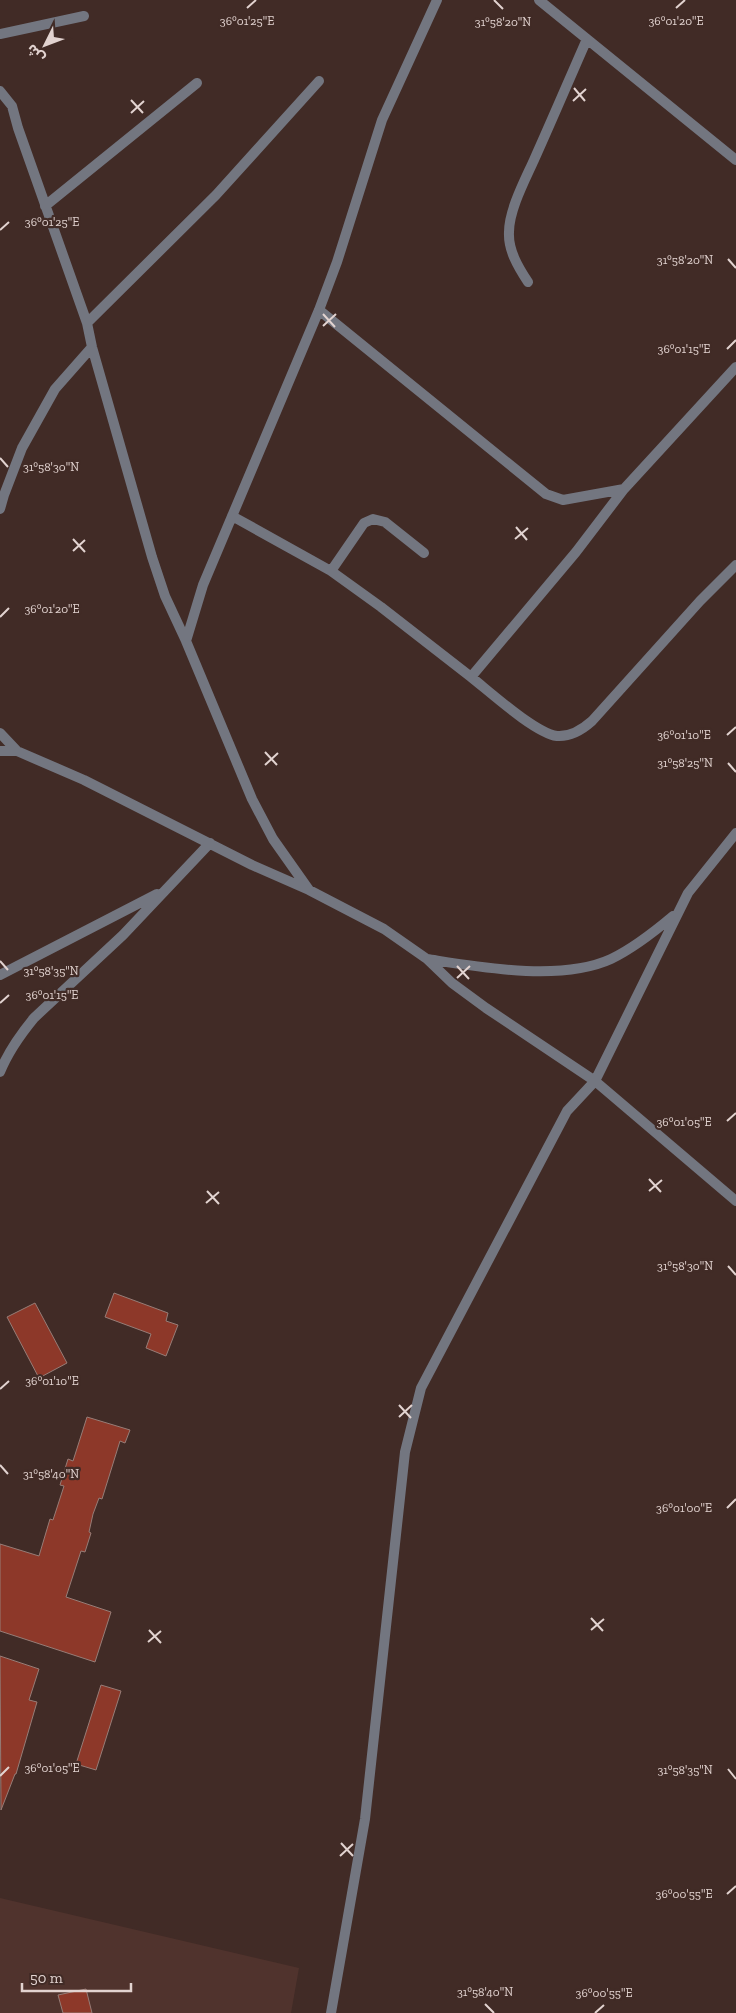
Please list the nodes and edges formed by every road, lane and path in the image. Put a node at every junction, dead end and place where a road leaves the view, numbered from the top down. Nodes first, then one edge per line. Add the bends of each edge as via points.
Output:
1 (436, 0) edge
2 (539, 0) edge
3 (84, 16) dead end
4 (0, 34) edge
5 (587, 40) junction
6 (319, 81) dead end
7 (197, 82) dead end
8 (0, 91) edge
9 (736, 160) edge
10 (45, 206) junction
11 (528, 282) dead end
12 (319, 310) junction
13 (87, 323) junction
14 (92, 347) junction
15 (736, 367) edge
16 (624, 489) junction
17 (0, 509) edge
18 (232, 516) junction
19 (424, 552) dead end
20 (736, 565) edge
21 (331, 571) junction
22 (186, 641) junction
23 (471, 677) junction
24 (0, 733) edge
25 (0, 751) edge
26 (17, 751) junction
27 (736, 833) edge
28 (210, 843) junction
29 (165, 890) junction
30 (309, 890) junction
31 (676, 914) junction
32 (427, 958) junction
33 (0, 975) edge
34 (0, 1072) edge
35 (595, 1081) junction
36 (736, 1201) edge
37 (332, 2013) edge

1 - 12 street via 382,120 350,225
2 - 5 street
3 - 4 street
5 - 9 street
5 - 11 street via 524,182 508,232 510,247
6 - 13 street via 216,195
7 - 10 street
8 - 10 street via 12,106
10 - 13 street
12 - 16 street via 546,494 563,500
12 - 18 street
13 - 14 street
14 - 17 street via 55,389 22,448
14 - 22 street via 152,557 165,596
15 - 16 street
16 - 23 street
18 - 21 street
18 - 22 street via 202,585
19 - 21 street via 384,522 373,518 364,523
20 - 23 street via 592,721 571,734 550,734 526,720
21 - 23 street
22 - 30 street via 252,800 273,838
24 - 26 street
25 - 26 street
26 - 28 street via 84,780
27 - 31 street via 688,893
28 - 29 street
28 - 30 street
29 - 33 street
29 - 34 street via 123,935 34,1018 11,1049
30 - 32 street via 384,929
31 - 32 street via 646,939 610,960 577,970 486,968
31 - 35 street
32 - 35 street via 452,983 486,1008
35 - 36 street
35 - 37 street via 567,1112 421,1388 405,1452 365,1819

